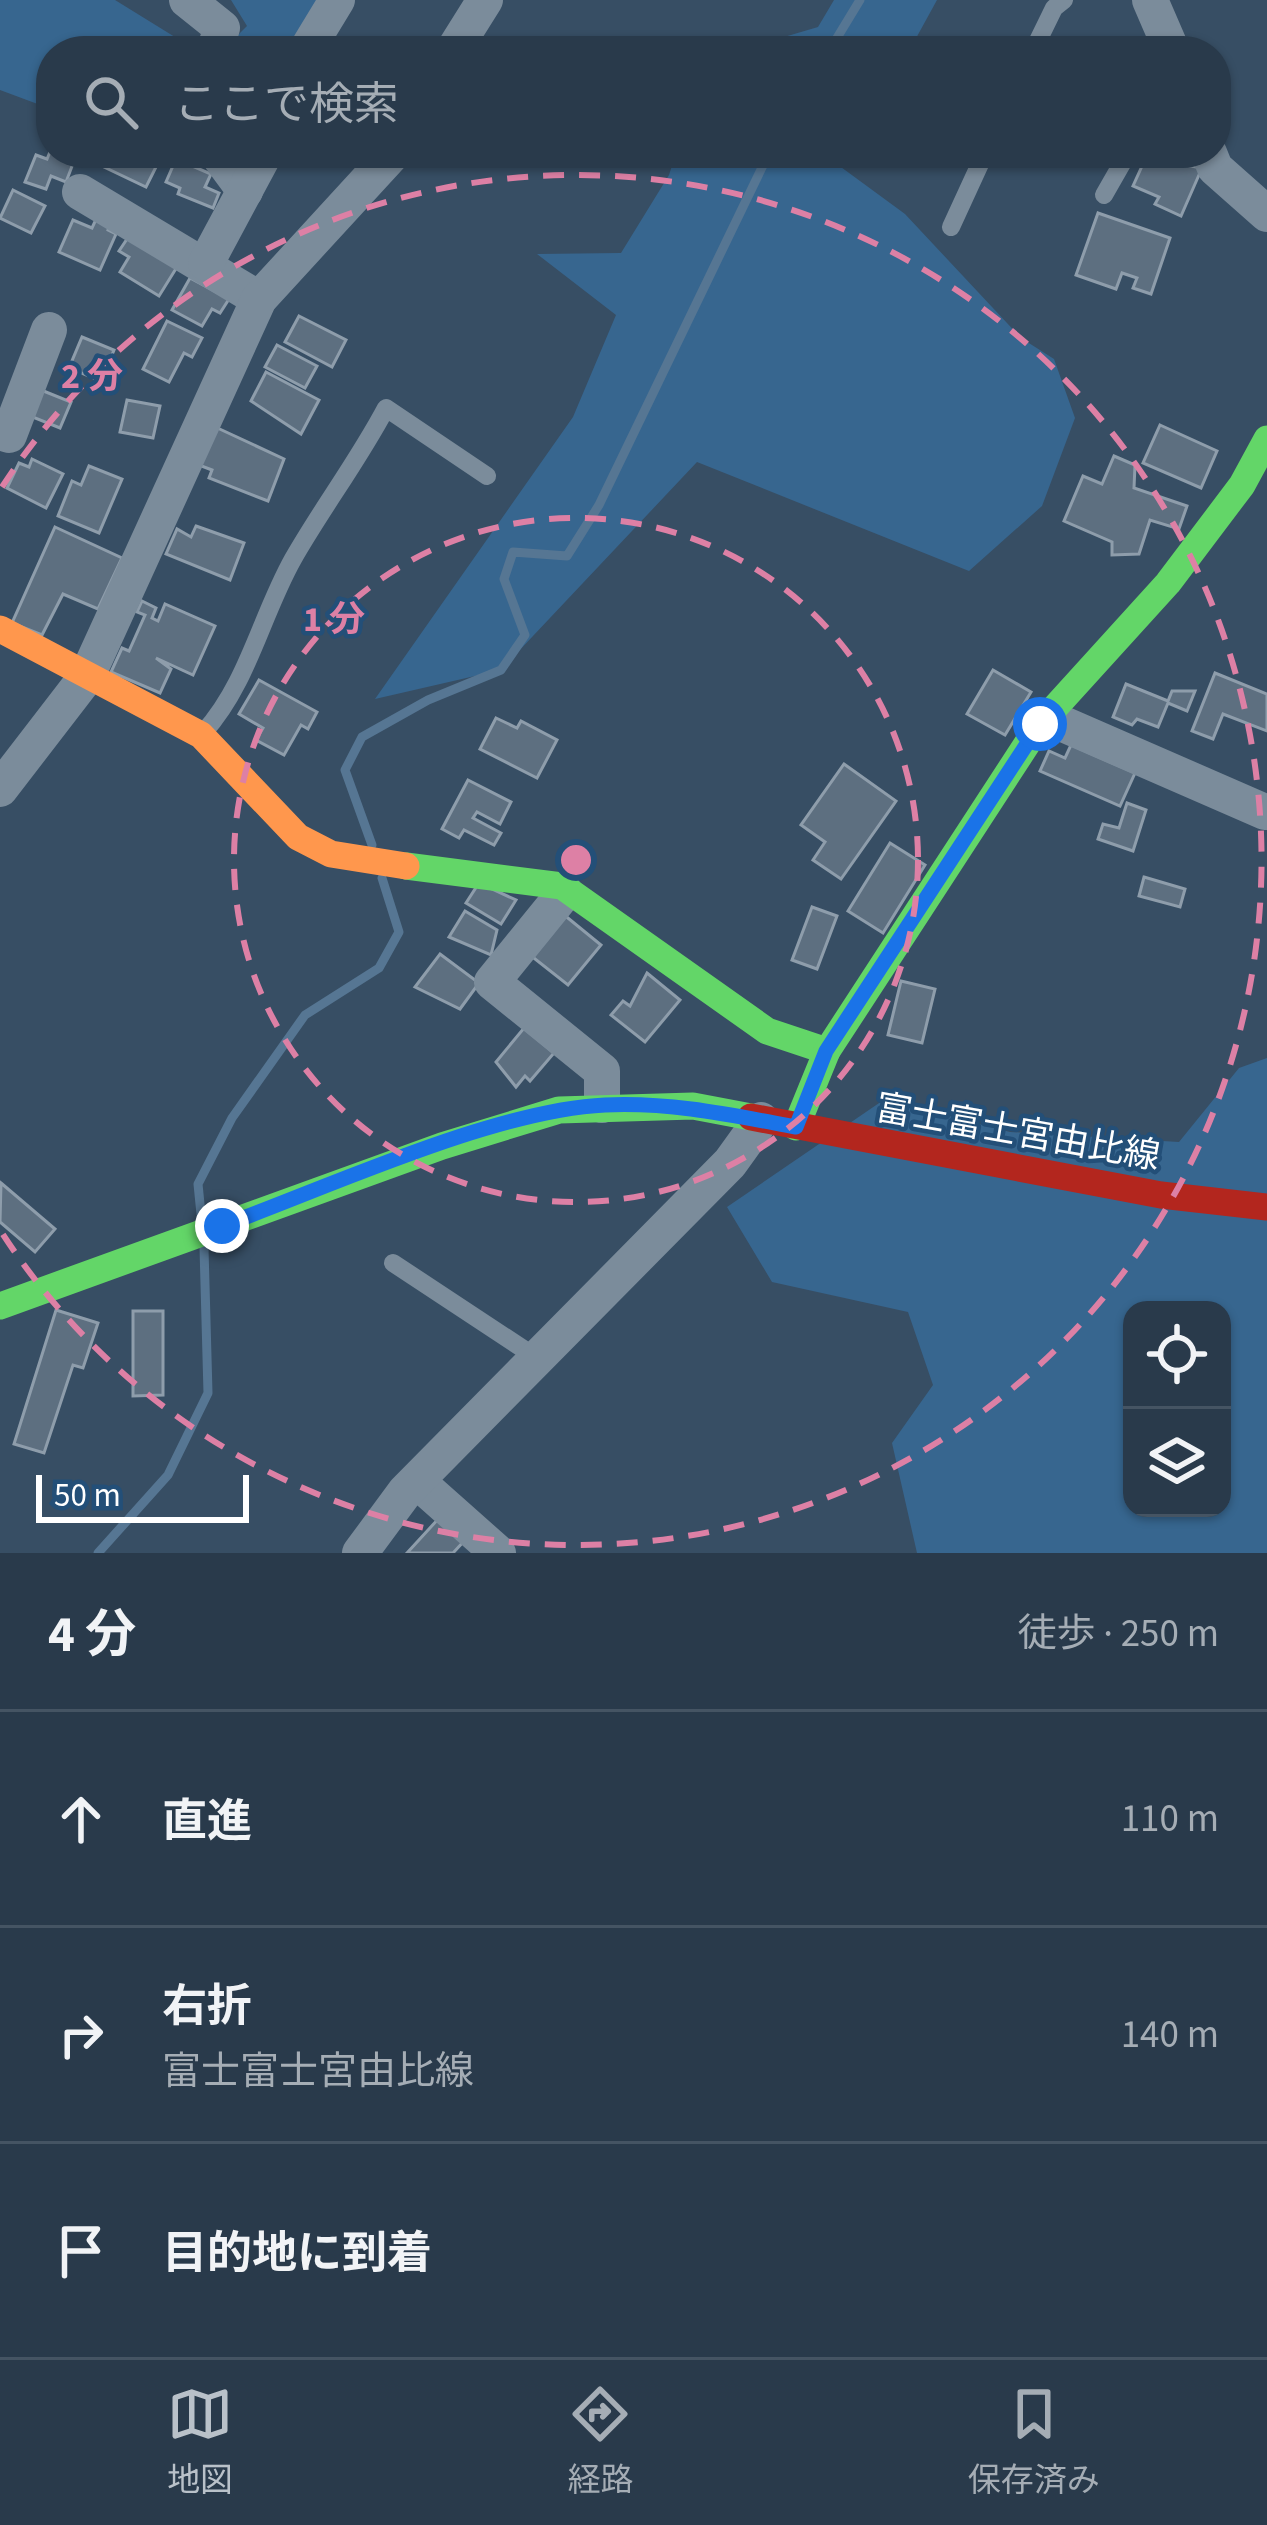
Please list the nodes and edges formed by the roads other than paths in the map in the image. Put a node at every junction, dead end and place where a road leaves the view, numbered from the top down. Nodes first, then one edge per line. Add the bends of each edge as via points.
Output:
1 (187, 0) edge
2 (337, 0) edge
3 (485, 0) edge
4 (1064, 0) edge
5 (1150, 0) edge
6 (219, 36) edge
7 (315, 36) edge
8 (462, 36) edge
9 (1040, 36) edge
10 (1166, 36) edge
11 (228, 168) edge
12 (257, 168) edge
13 (378, 168) edge
14 (979, 168) edge
15 (1119, 168) edge
16 (1215, 168) edge
17 (245, 191) junction
18 (80, 192) dead end
19 (1104, 195) dead end
20 (1267, 214) edge
21 (951, 227) dead end
22 (206, 263) junction
23 (259, 299) junction
24 (49, 330) dead end
25 (0, 432) edge
26 (1265, 448) edge
27 (487, 476) dead end
28 (0, 629) edge
29 (87, 676) junction
30 (1047, 717) junction
31 (201, 735) junction
32 (0, 789) edge
33 (1265, 812) edge
34 (565, 892) junction
35 (826, 1051) junction
36 (602, 1105) junction
37 (778, 1124) junction
38 (1267, 1208) edge
39 (393, 1263) dead end
40 (0, 1306) edge
41 (537, 1358) junction
42 (418, 1482) junction
43 (360, 1553) edge
44 (498, 1553) edge

1 - 6 street via 222,28
2 - 7 street
3 - 8 street
4 - 9 lane
5 - 10 street
11 - 17 street
12 - 17 street
13 - 23 street
14 - 21 lane
15 - 19 lane
16 - 20 street
17 - 22 street
18 - 22 street
22 - 23 street
23 - 29 street
24 - 25 street via 8,435
26 - 30 street via 1168,583
27 - 31 lane via 386,408 295,557 230,703
28 - 29 street
29 - 31 street
29 - 32 street
30 - 33 street
30 - 35 street
31 - 34 street via 298,837 331,854
34 - 35 street via 767,1031
34 - 36 street via 492,982 602,1072
35 - 37 street
36 - 37 street, 富士富士宮由比線 via 693,1106
36 - 40 street, 富士富士宮由比線 via 498,1127
37 - 38 street, 富士富士宮由比線
37 - 41 street
39 - 41 lane
41 - 42 street
42 - 43 street
42 - 44 street

